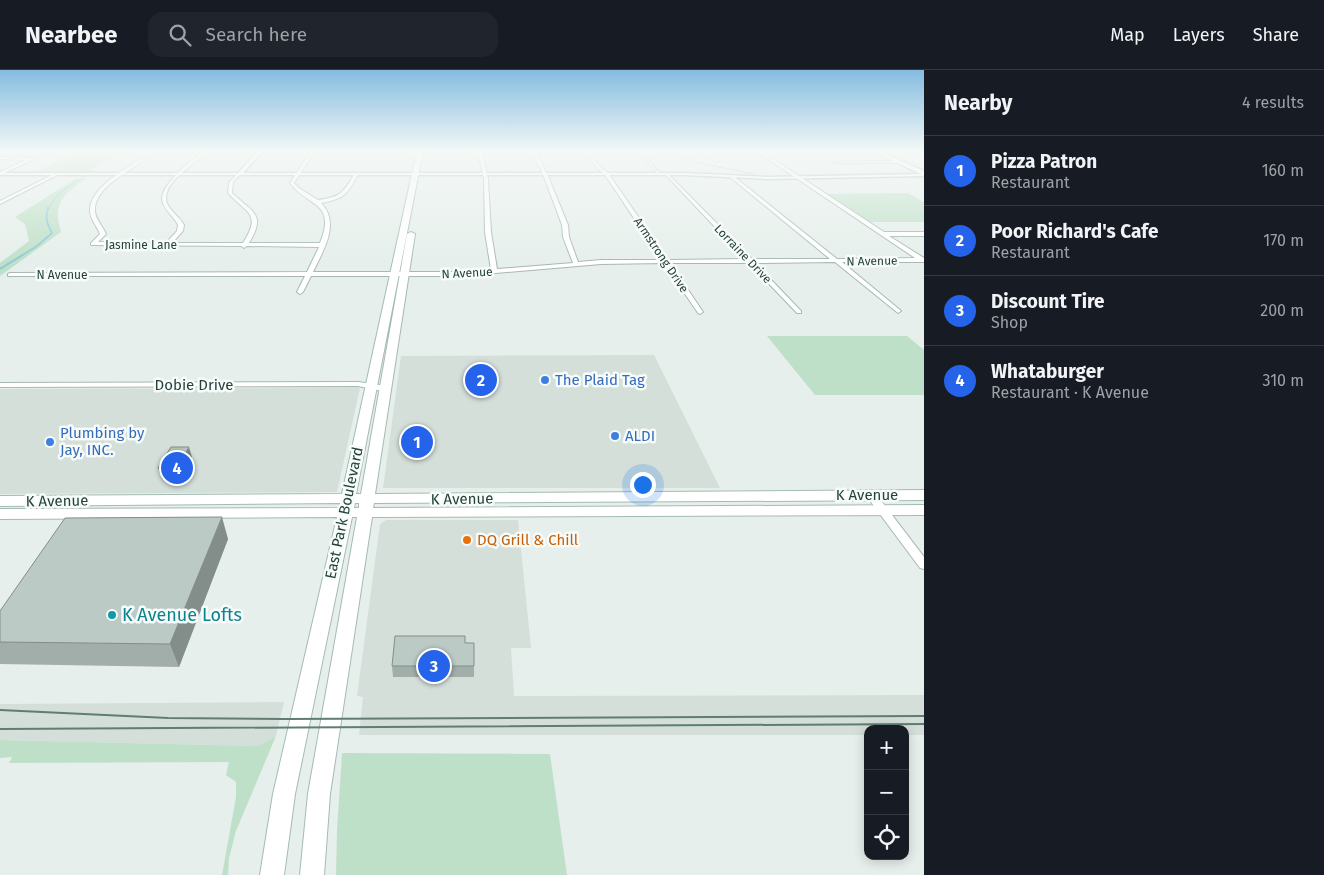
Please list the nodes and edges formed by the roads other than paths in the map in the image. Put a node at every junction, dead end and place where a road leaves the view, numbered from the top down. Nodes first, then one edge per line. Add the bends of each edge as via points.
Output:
1 (29, 189) edge
2 (102, 189) edge
3 (166, 189) edge
4 (230, 189) edge
5 (298, 189) edge
6 (348, 189) edge
7 (416, 189) edge
8 (485, 189) edge
9 (551, 189) edge
10 (617, 189) edge
11 (677, 189) edge
12 (748, 189) edge
13 (815, 189) edge
14 (317, 202) junction
15 (0, 204) edge
16 (882, 234) junction
17 (924, 234) edge
18 (167, 245) junction
19 (322, 245) junction
20 (244, 246) junction
21 (923, 260) edge
22 (837, 261) junction
23 (664, 262) junction
24 (749, 262) junction
25 (576, 264) junction
26 (494, 272) junction
27 (10, 275) dead end
28 (308, 275) junction
29 (399, 275) junction
30 (300, 292) dead end
31 (898, 311) dead end
32 (700, 312) dead end
33 (799, 312) dead end
34 (0, 385) edge
35 (371, 386) junction
36 (387, 389) junction
37 (924, 495) edge
38 (713, 496) junction
39 (872, 496) junction
40 (92, 500) junction
41 (0, 501) edge
42 (608, 504) junction
43 (347, 506) junction
44 (367, 506) junction
45 (882, 510) junction
46 (924, 510) edge
47 (721, 511) junction
48 (0, 514) edge
49 (83, 514) junction
50 (924, 565) edge
51 (350, 606) junction
52 (324, 609) junction
53 (272, 875) edge
54 (312, 875) edge

1 - 15 street
2 - 18 street, Jasmine Lane via 92,203 92,213 103,232 93,244
3 - 18 street via 163,194 166,206 181,225 180,231
4 - 20 street via 230,193 251,211 256,223
5 - 14 street
6 - 14 street via 345,195
7 - 29 main road, East Park Boulevard
8 - 26 street
9 - 25 street
10 - 23 street, Armstrong Drive
11 - 24 street, Lorraine Drive
12 - 22 street
13 - 16 street
14 - 19 street via 325,211 328,225
16 - 17 street
16 - 21 street
18 - 20 street, Jasmine Lane
19 - 20 street, Jasmine Lane
19 - 28 street
21 - 22 street, N Avenue
22 - 24 street, N Avenue
22 - 31 street
23 - 24 street, N Avenue
23 - 25 street, N Avenue
23 - 32 street, Armstrong Drive
24 - 33 street, Lorraine Drive
25 - 26 street, N Avenue
26 - 29 street, N Avenue
27 - 28 street, N Avenue
28 - 29 street, N Avenue
28 - 30 street
29 - 35 main road, East Park Boulevard
29 - 36 main road, East Park Boulevard
34 - 35 street, Dobie Drive
35 - 36 street, Dobie Drive
35 - 43 main road, East Park Boulevard
36 - 44 main road, East Park Boulevard
37 - 39 main road, K Avenue
38 - 39 main road, K Avenue
38 - 42 main road, K Avenue
38 - 47 main road
39 - 45 street
40 - 41 main road, K Avenue
40 - 43 main road, K Avenue
40 - 49 main road
42 - 44 main road, K Avenue
42 - 47 main road, K Avenue
43 - 44 main road, K Avenue
43 - 49 main road, K Avenue
43 - 52 main road, East Park Boulevard
44 - 51 main road, East Park Boulevard
45 - 46 main road, K Avenue
45 - 47 main road, K Avenue
45 - 50 street
48 - 49 main road, K Avenue
51 - 52 main road
51 - 54 main road, East Park Boulevard via 319,794
52 - 53 main road, East Park Boulevard via 284,794

